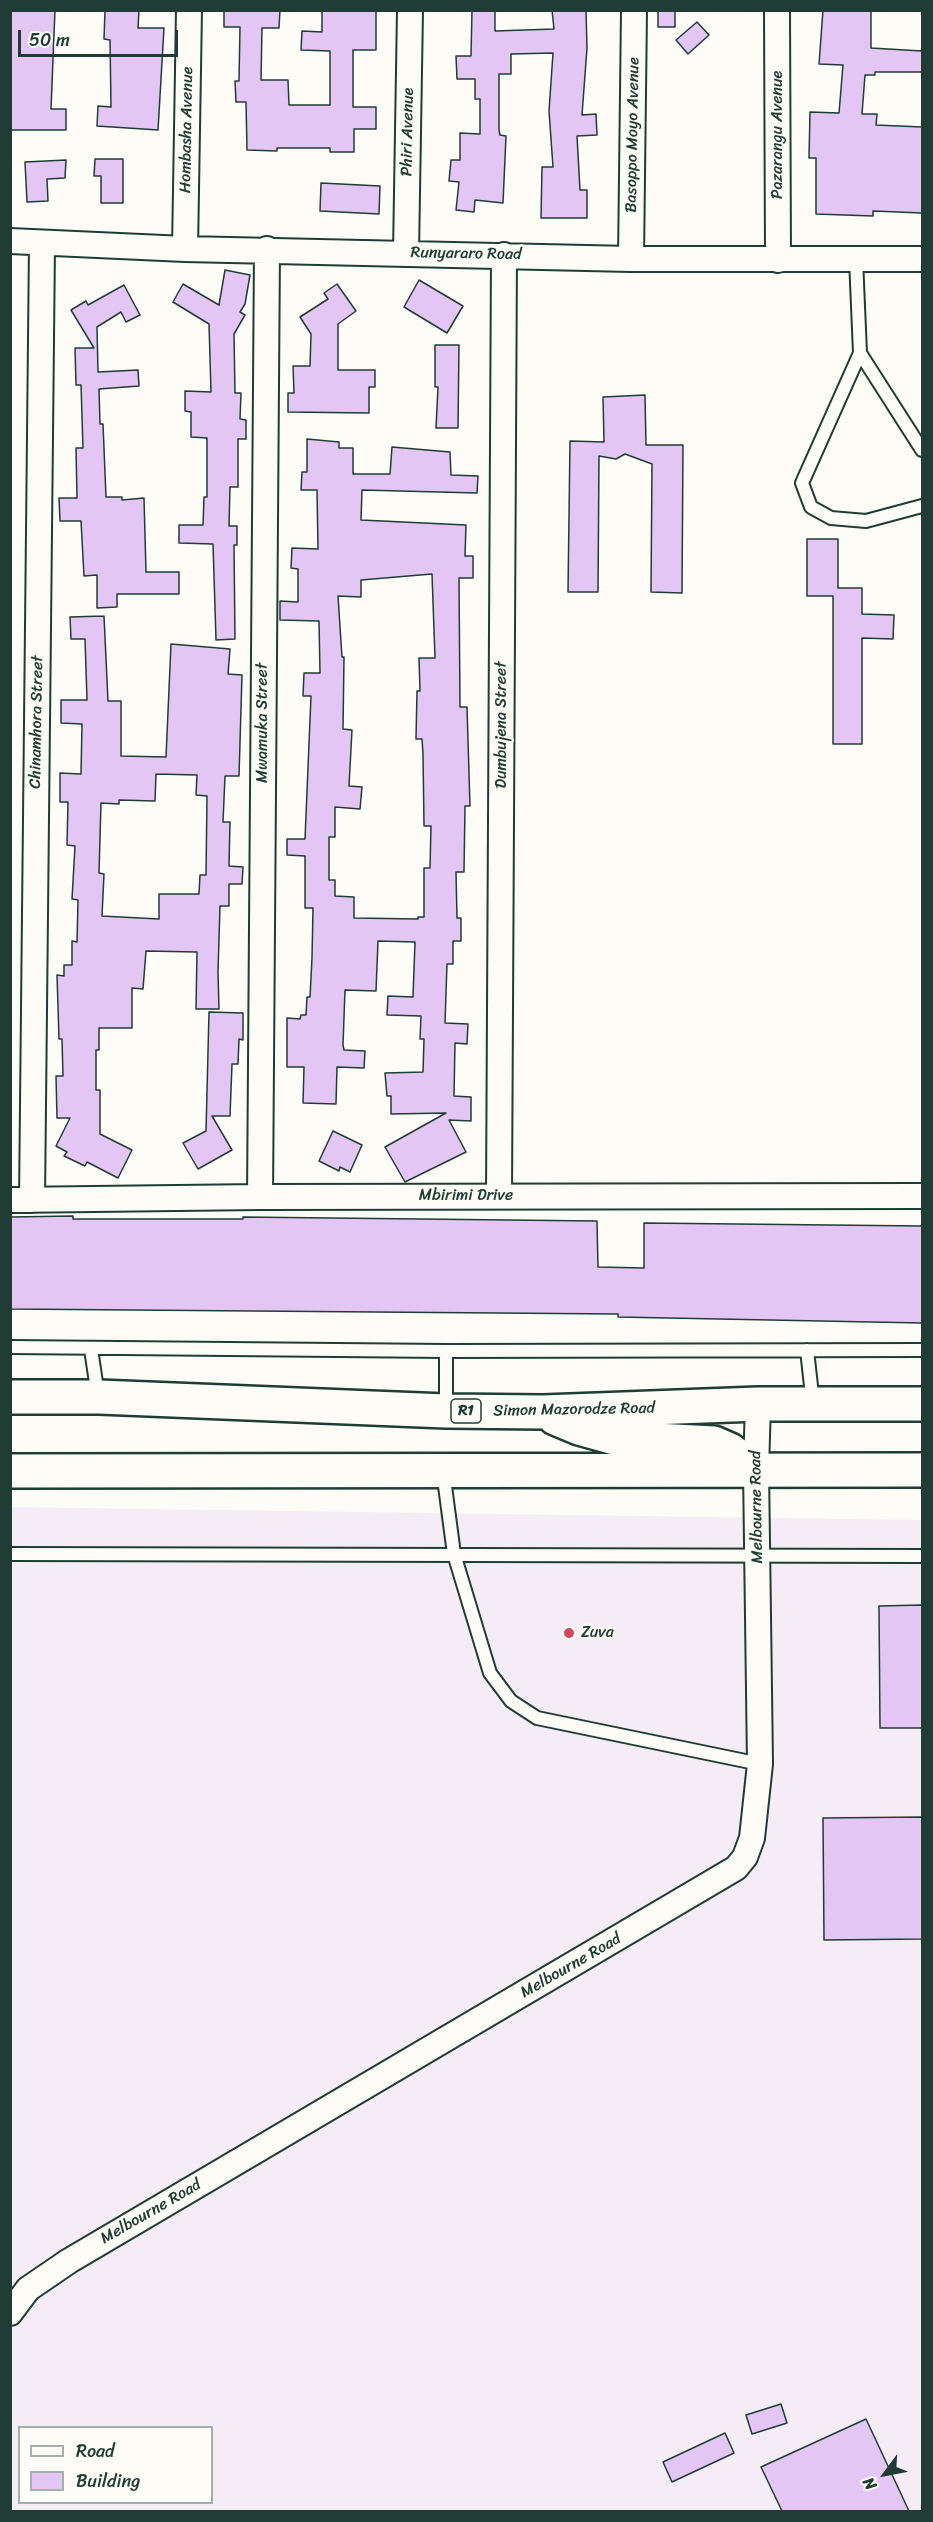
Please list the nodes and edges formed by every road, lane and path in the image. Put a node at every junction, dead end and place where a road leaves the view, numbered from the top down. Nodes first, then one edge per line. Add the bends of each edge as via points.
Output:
1 (189, 10) edge
2 (410, 10) edge
3 (634, 10) edge
4 (777, 10) edge
5 (10, 240) edge
6 (42, 244) junction
7 (185, 249) junction
8 (267, 249) junction
9 (406, 253) junction
10 (504, 255) junction
11 (631, 259) junction
12 (856, 259) junction
13 (922, 259) edge
14 (778, 260) junction
15 (860, 353) junction
16 (922, 450) edge
17 (922, 506) edge
18 (499, 1196) junction
19 (922, 1196) edge
20 (260, 1197) junction
21 (21, 1200) edge
22 (10, 1347) edge
23 (92, 1349) junction
24 (807, 1350) junction
25 (922, 1350) edge
26 (446, 1351) junction
27 (10, 1397) edge
28 (99, 1397) junction
29 (758, 1404) junction
30 (922, 1404) edge
31 (813, 1405) junction
32 (446, 1411) junction
33 (543, 1412) junction
34 (756, 1469) junction
35 (443, 1470) junction
36 (922, 1470) edge
37 (10, 1471) edge
38 (10, 1554) edge
39 (454, 1554) junction
40 (758, 1555) junction
41 (922, 1556) edge
42 (760, 1764) junction
43 (10, 2313) edge

1 - 7 street, Hombasha Avenue
2 - 9 street, Phiri Avenue
3 - 11 street, Basoppo Moyo Avenue
4 - 14 street, Pazarangu Avenue
5 - 6 street, Runyararo Road
6 - 7 street, Runyararo Road
6 - 21 street, Chinamhora Street
7 - 8 street, Runyararo Road
8 - 9 street, Runyararo Road
8 - 20 street, Mwamuka Street
9 - 10 street, Runyararo Road
10 - 11 street, Runyararo Road
10 - 18 street, Dumbujena Street
11 - 14 street, Runyararo Road
12 - 13 street, Runyararo Road
12 - 14 street, Runyararo Road
12 - 15 lane
15 - 16 lane
15 - 17 lane via 801,483 811,507 831,518 866,521
18 - 19 street, Mbirimi Drive
18 - 20 street, Mbirimi Drive
20 - 21 street, Mbirimi Drive
22 - 23 lane
23 - 26 lane
23 - 28 lane
24 - 25 lane
24 - 26 lane
24 - 31 lane
26 - 32 lane
27 - 28 highway, Simon Mazorodze Road / R1
28 - 32 highway, Simon Mazorodze Road / R1
29 - 31 highway, Simon Mazorodze Road / R1
29 - 33 highway, Simon Mazorodze Road / R1
29 - 34 street, Melbourne Road
30 - 31 highway, Simon Mazorodze Road / R1
32 - 33 highway, Simon Mazorodze Road / R1
33 - 34 highway via 615,1438 714,1443
34 - 35 highway
34 - 36 highway
34 - 40 street, Melbourne Road
35 - 37 highway
35 - 39 lane
38 - 39 lane
39 - 40 lane
39 - 42 lane via 490,1673 511,1701 537,1718
40 - 41 lane
40 - 42 street, Melbourne Road
42 - 43 street, Melbourne Road via 752,1838 736,1868 69,2261 28,2289

